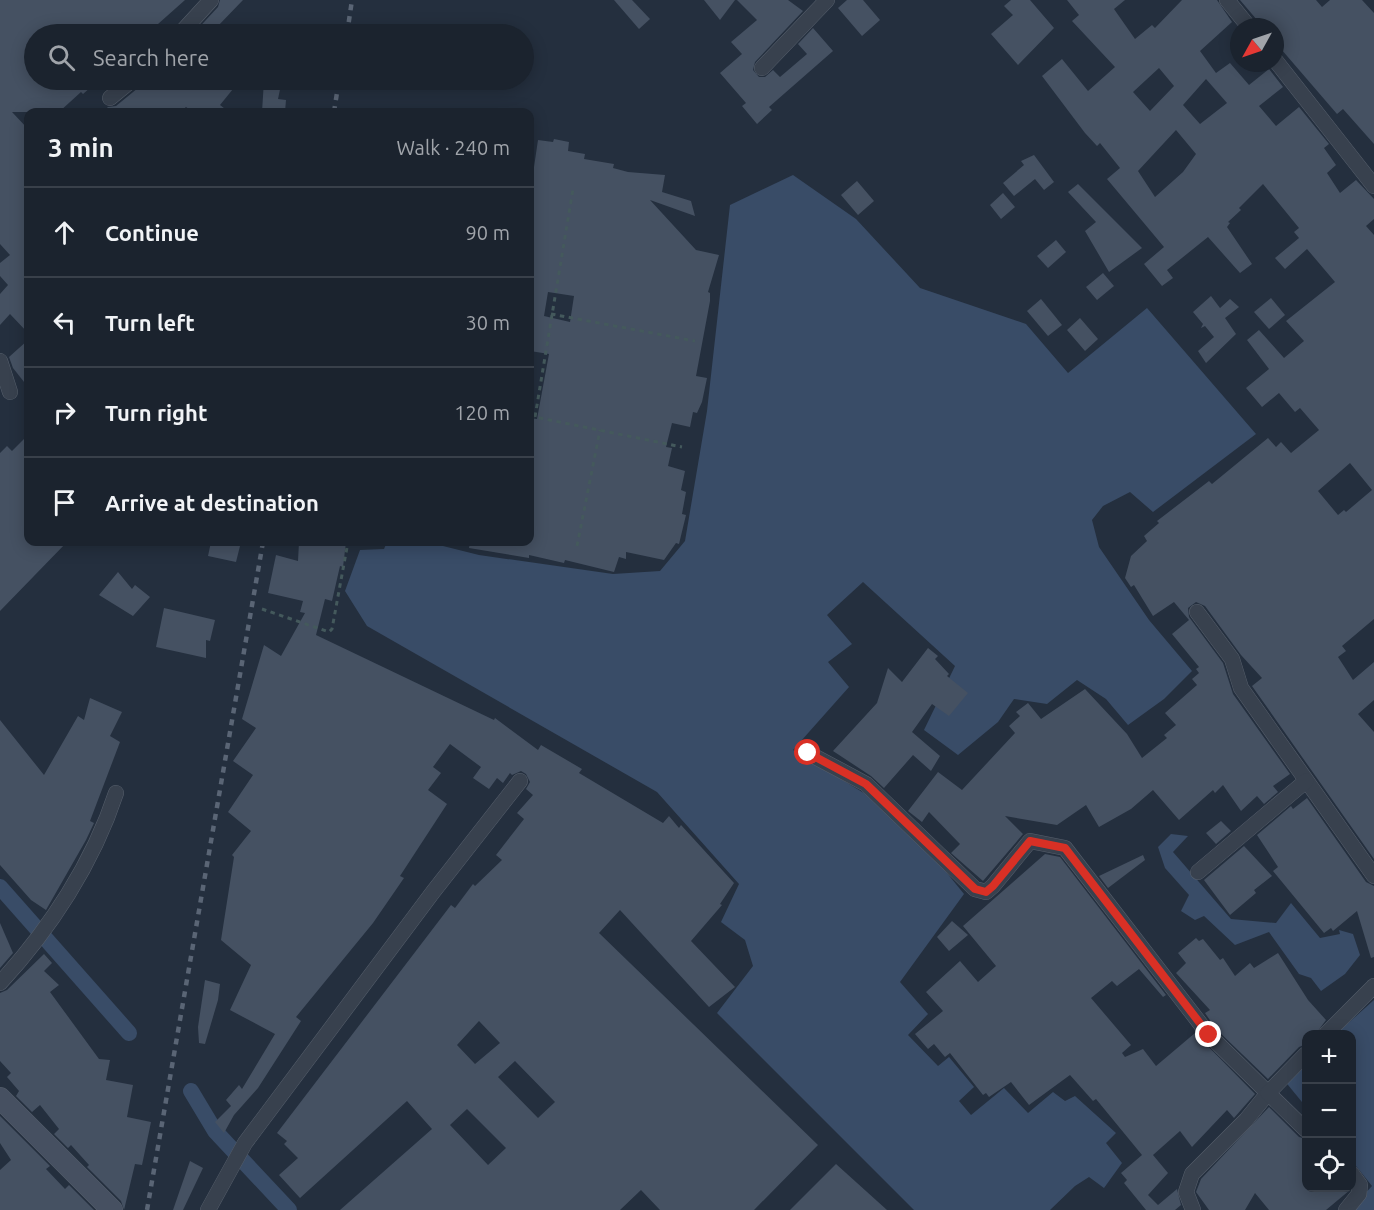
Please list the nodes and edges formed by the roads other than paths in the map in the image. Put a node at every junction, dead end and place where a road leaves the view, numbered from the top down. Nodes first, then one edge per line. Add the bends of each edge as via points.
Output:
1 (211, 0) edge
2 (827, 0) edge
3 (1227, 0) edge
4 (1242, 18) edge
5 (189, 24) edge
6 (762, 68) dead end
7 (1284, 71) edge
8 (120, 90) edge
9 (110, 98) dead end
10 (1374, 186) edge
11 (0, 361) edge
12 (10, 392) dead end
13 (1197, 612) dead end
14 (808, 753) dead end
15 (520, 781) dead end
16 (1306, 781) junction
17 (116, 793) dead end
18 (1198, 872) dead end
19 (1374, 876) edge
20 (0, 982) edge
21 (1374, 986) edge
22 (1331, 1030) edge
23 (1302, 1058) edge
24 (1268, 1093) junction
25 (0, 1098) edge
26 (1302, 1126) edge
27 (1356, 1180) edge
28 (112, 1210) edge
29 (208, 1210) edge
30 (1193, 1210) edge
31 (1346, 1210) edge

1 - 5 street
2 - 6 street
3 - 4 street
7 - 10 street
8 - 9 street
11 - 12 street
13 - 16 street via 1232,659 1241,688
14 - 24 street via 866,784 975,889 986,892 993,886 1030,841 1065,848 1209,1035
15 - 29 street via 245,1143
16 - 18 street
16 - 19 street
17 - 20 street via 106,825 53,920
21 - 22 street
23 - 24 street
24 - 26 street
24 - 30 street via 1192,1174 1186,1192
25 - 28 street
27 - 31 street via 1359,1194

